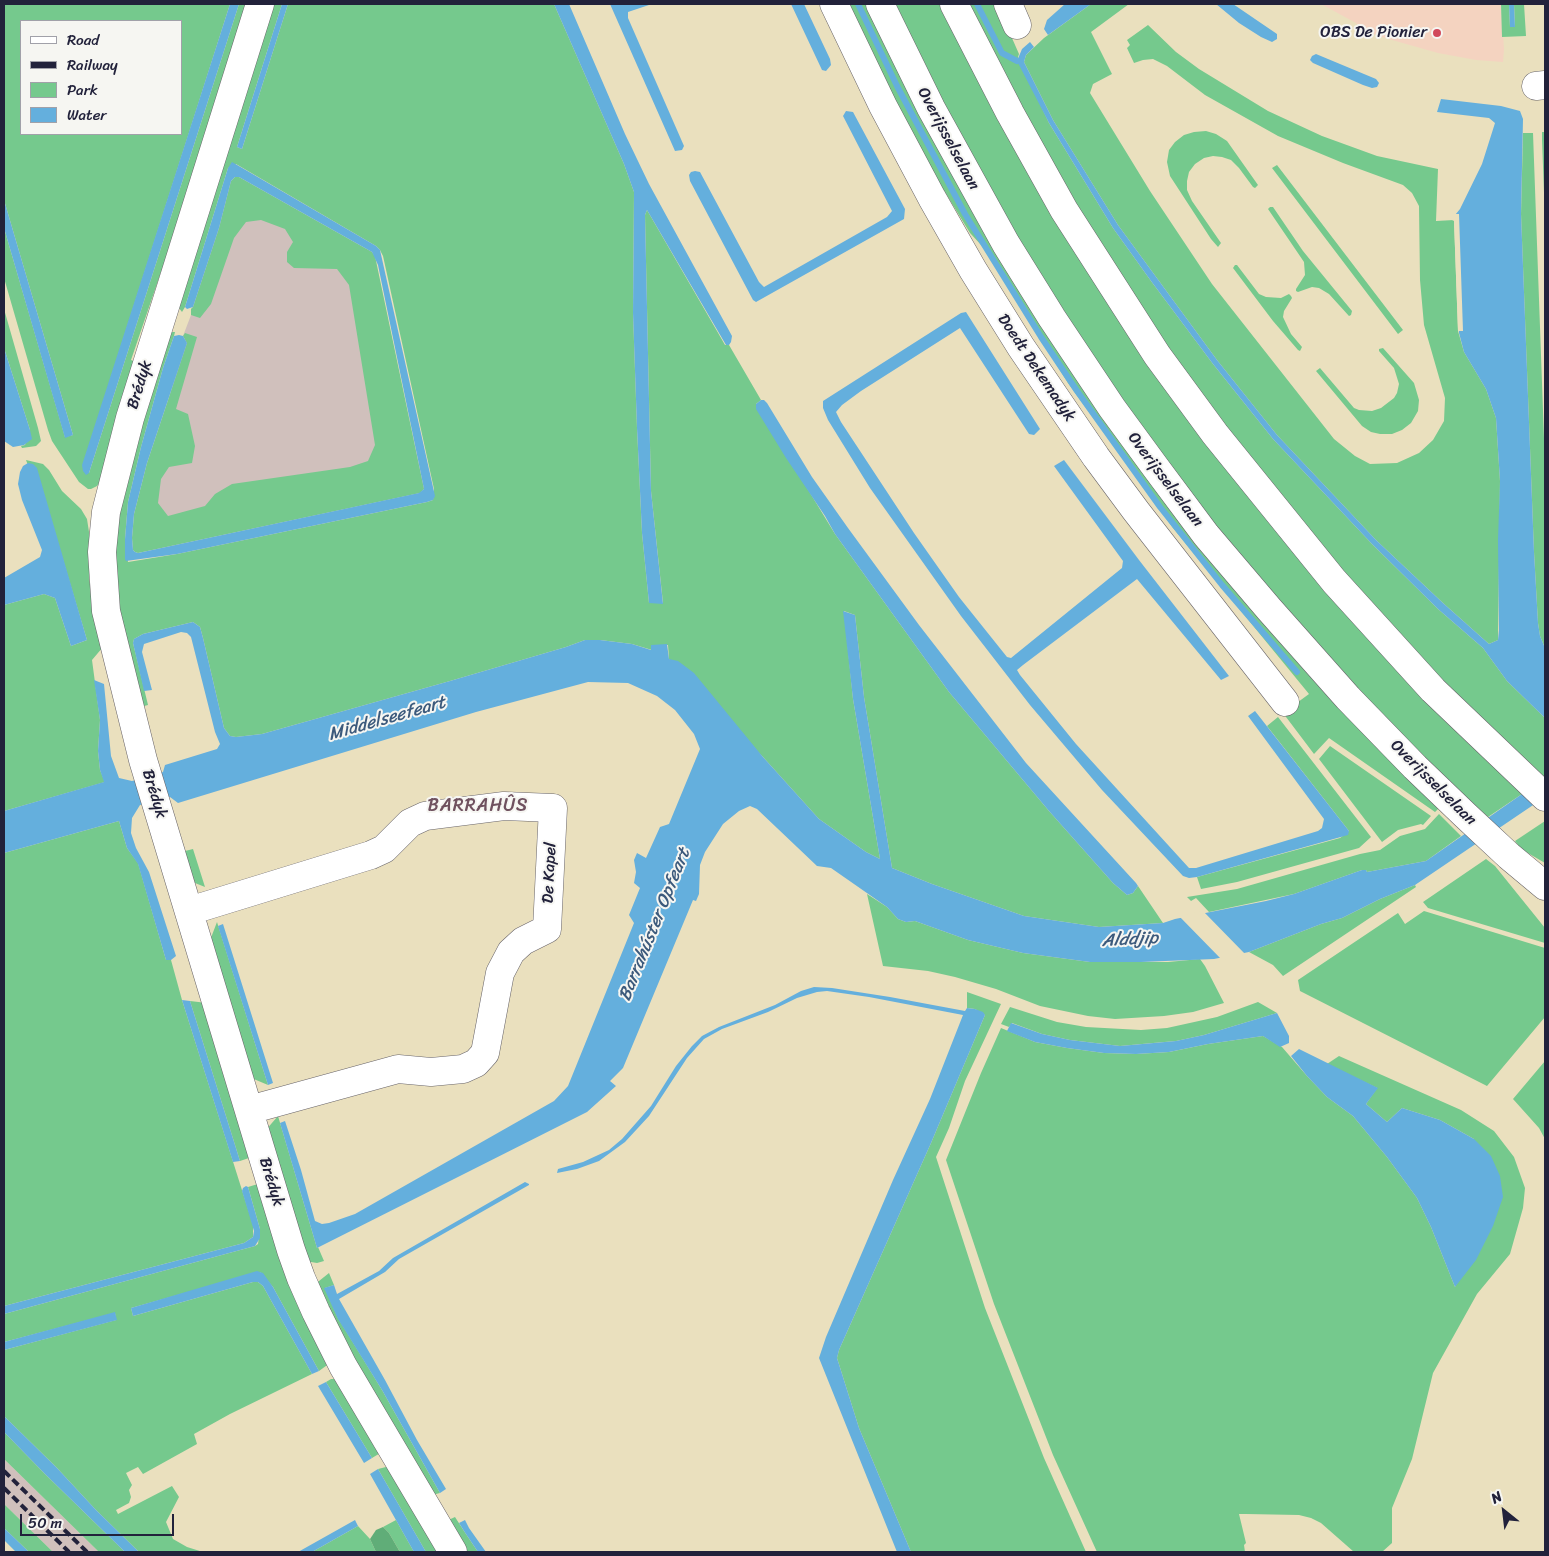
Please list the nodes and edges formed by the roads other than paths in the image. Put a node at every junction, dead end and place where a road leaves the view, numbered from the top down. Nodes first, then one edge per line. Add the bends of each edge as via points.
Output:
1 (260, 4) edge
2 (834, 4) edge
3 (880, 4) edge
4 (954, 4) edge
5 (1285, 702) dead end
6 (1545, 797) edge
7 (1545, 886) edge
8 (189, 910) junction
9 (249, 1110) junction
10 (453, 1552) edge

1 - 8 street, Brédyk via 138,391 106,512 102,552 106,611 143,760
2 - 5 street, Doedt Dekemadyk via 932,198 1021,347 1130,503
3 - 7 street, Overijsselselaan via 931,108 1006,244 1112,408 1206,535 1348,698 1465,815
4 - 6 street via 1064,210 1157,355 1215,434 1334,581 1434,690
8 - 9 street, Brédyk
8 - 9 street, De Kapel via 372,855 384,849 410,823 425,816 504,806 554,808 547,929 523,941 511,952 500,973 485,1053 476,1063 431,1072 398,1069
9 - 10 street, Brédyk via 291,1250 316,1312 343,1366

